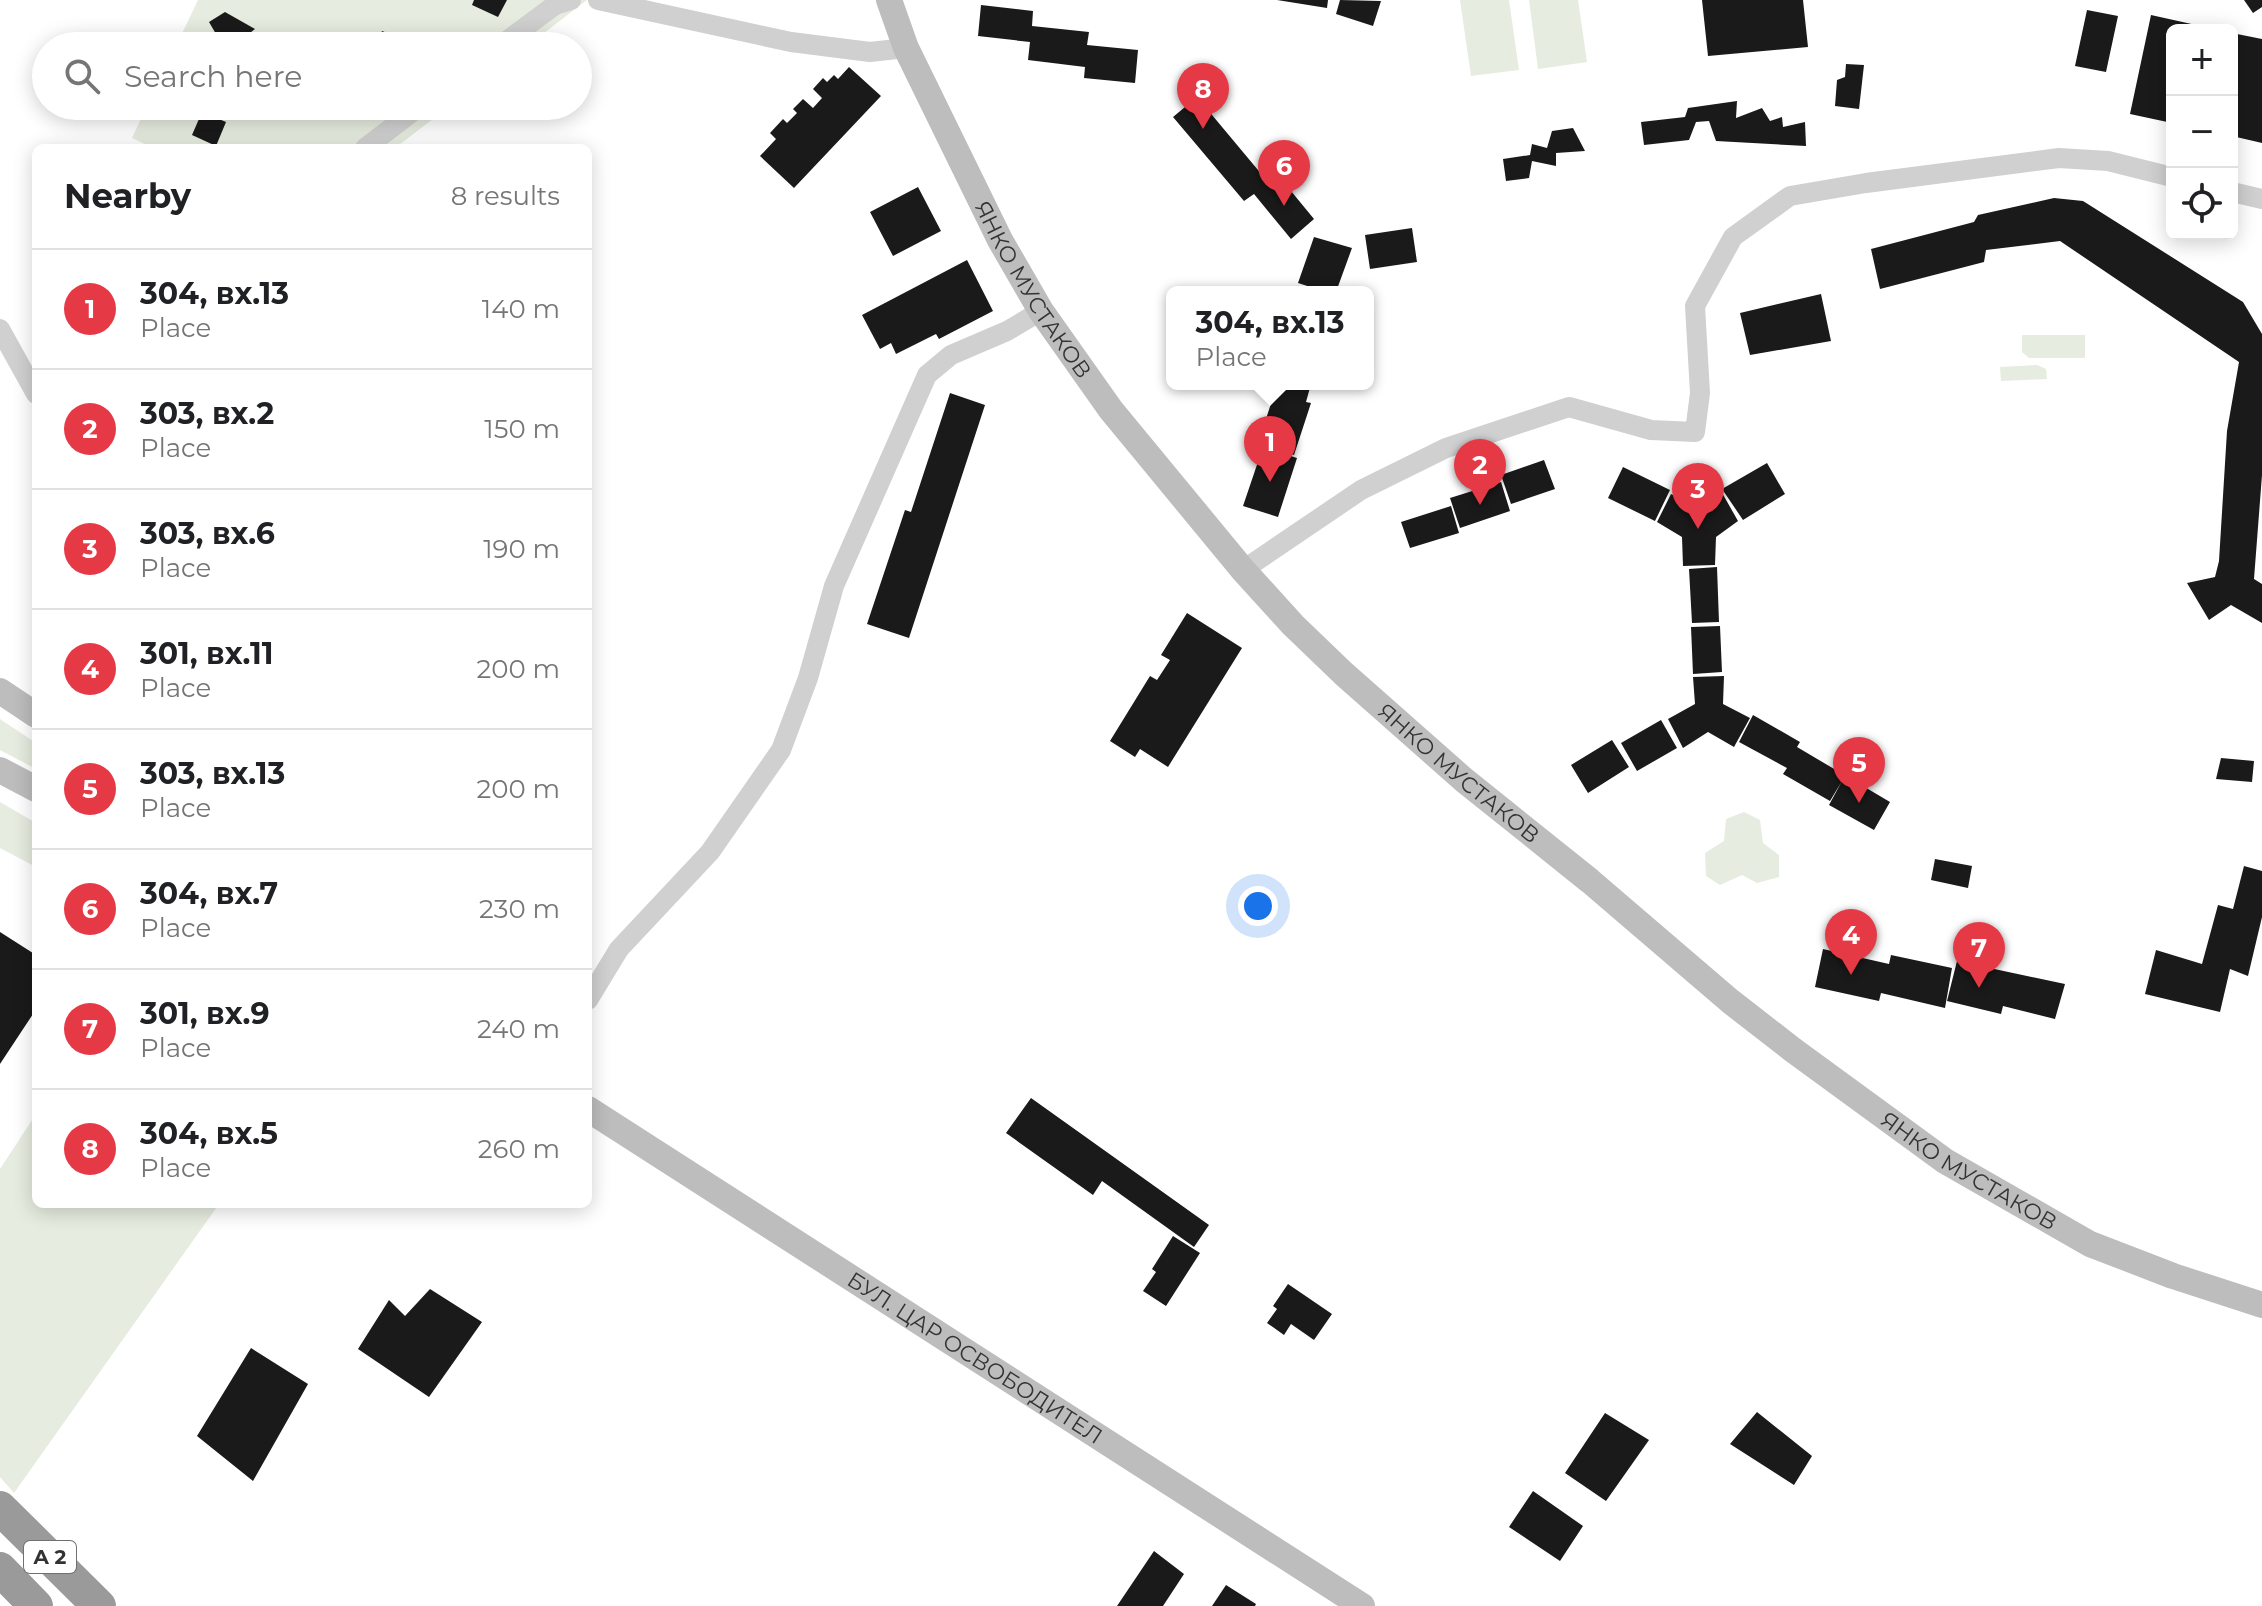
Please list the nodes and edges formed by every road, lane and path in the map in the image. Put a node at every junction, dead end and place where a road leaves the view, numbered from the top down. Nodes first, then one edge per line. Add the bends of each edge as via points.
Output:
1 (571, 0) edge
2 (598, 0) edge
3 (889, 0) edge
4 (519, 32) edge
5 (906, 48) junction
6 (402, 120) edge
7 (370, 144) edge
8 (2166, 176) edge
9 (2238, 193) edge
10 (2262, 199) edge
11 (1041, 311) junction
12 (0, 329) edge
13 (32, 387) edge
14 (1243, 570) junction
15 (0, 691) edge
16 (32, 712) edge
17 (0, 770) edge
18 (32, 787) edge
19 (592, 993) edge
20 (592, 1112) edge
21 (2262, 1305) edge
22 (0, 1508) edge
23 (0, 1569) edge
24 (36, 1606) edge
25 (99, 1606) edge
26 (1362, 1606) edge

1 - 4 street via 555,5
2 - 5 street via 791,42 870,52
3 - 5 street, ЯНКО МУСТАКОВ
5 - 11 street, ЯНКО МУСТАКОВ via 1000,240
6 - 7 street
8 - 14 street via 2108,161 2059,158 1790,196 1733,237 1695,306 1700,393 1695,432 1651,430 1569,407 1446,448 1361,490
9 - 10 street
11 - 14 street, ЯНКО МУСТАКОВ via 1111,410
11 - 19 street via 951,355 927,375 834,586 781,750 710,852 619,949
12 - 13 street
14 - 21 street, ЯНКО МУСТАКОВ via 1314,645 1464,780 1730,1001 1865,1104 1945,1161 2090,1244
15 - 16 street
17 - 18 street
20 - 26 street, БУЛ. ЦАР ОСВОБОДИТЕЛ
22 - 25 highway, A 2
23 - 24 highway, A 2

